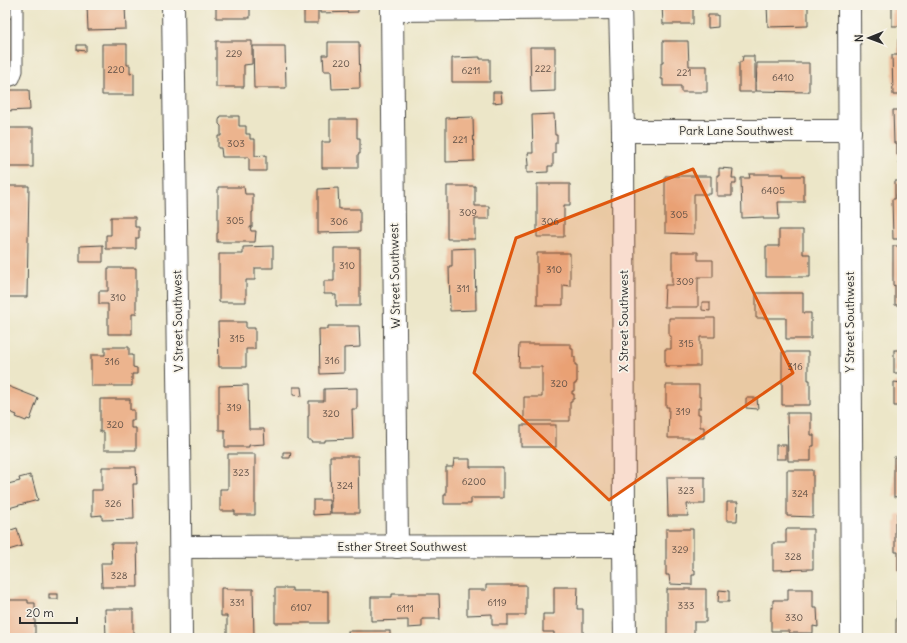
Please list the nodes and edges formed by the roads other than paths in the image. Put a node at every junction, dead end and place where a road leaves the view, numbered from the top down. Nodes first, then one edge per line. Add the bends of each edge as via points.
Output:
1 (17, 5) edge
2 (173, 5) edge
3 (849, 5) edge
4 (620, 6) edge
5 (392, 8) edge
6 (5, 82) edge
7 (623, 131) junction
8 (850, 131) junction
9 (624, 546) junction
10 (181, 547) junction
11 (397, 547) junction
12 (181, 638) edge
13 (625, 638) edge
14 (852, 638) edge

1 - 6 lane via 17,71 14,79
2 - 10 street, V Street Southwest
3 - 8 street, Y Street Southwest
4 - 5 street
4 - 7 street, X Street Southwest
5 - 11 street, W Street Southwest
7 - 8 street, Park Lane Southwest
7 - 9 street, X Street Southwest
8 - 14 street, Y Street Southwest
9 - 11 street, Esther Street Southwest
9 - 13 street, X Street Southwest
10 - 11 street, Esther Street Southwest
10 - 12 street, V Street Southwest

